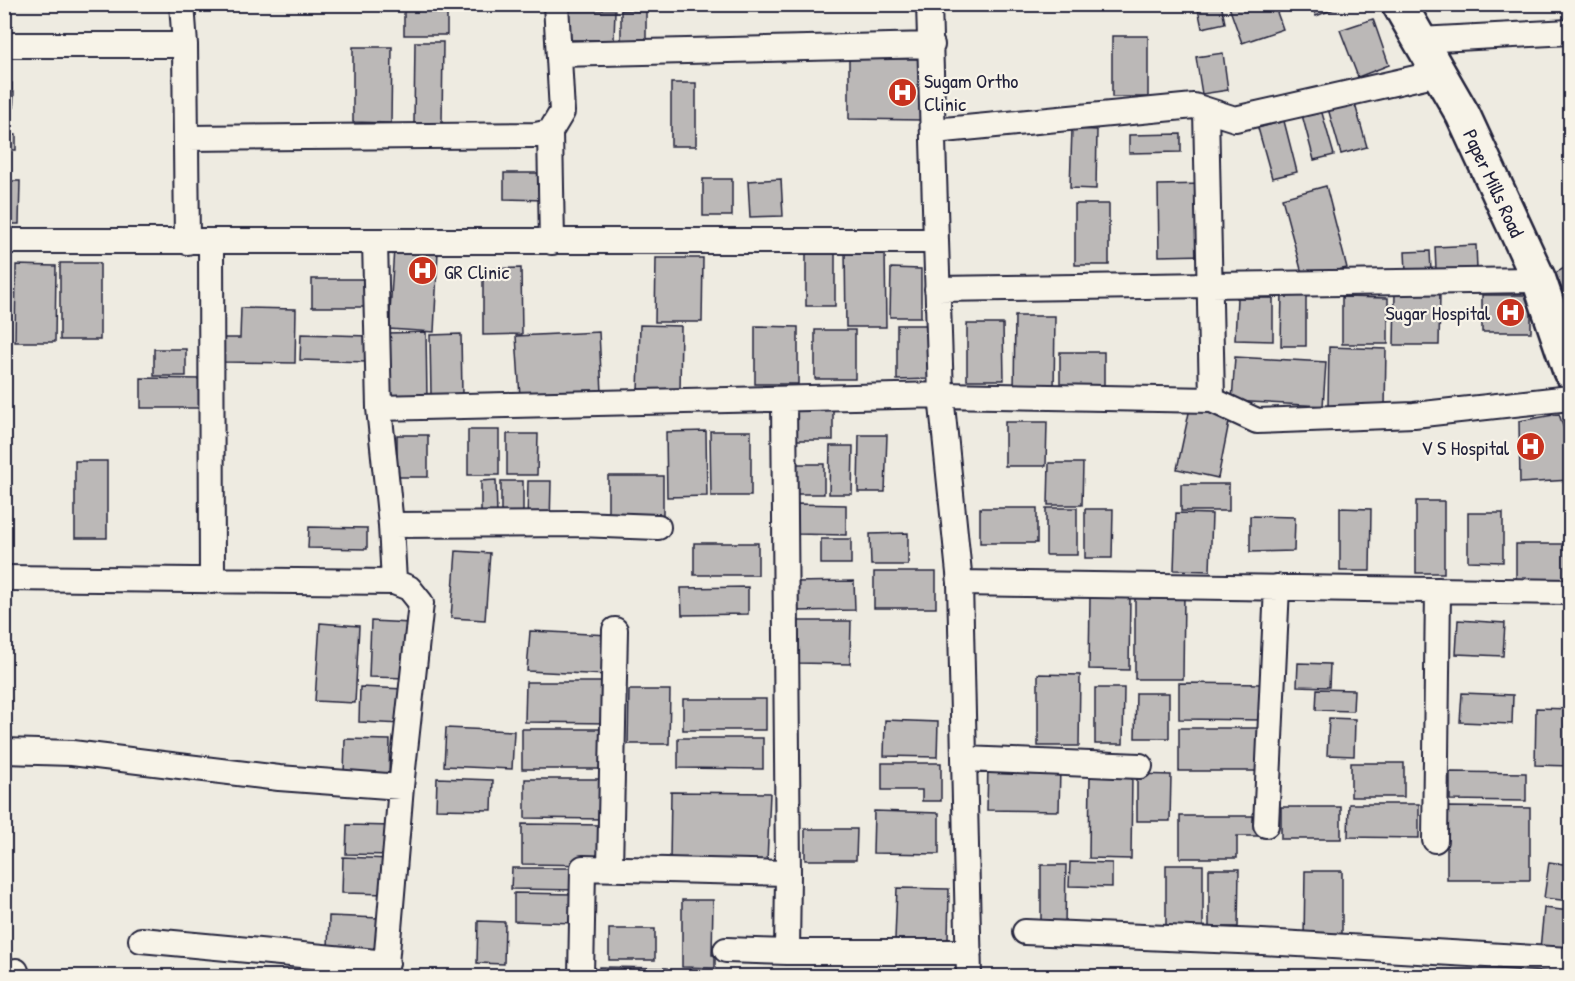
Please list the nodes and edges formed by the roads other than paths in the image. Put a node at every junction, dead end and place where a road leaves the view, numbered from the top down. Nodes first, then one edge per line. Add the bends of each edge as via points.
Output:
1 (182, 4) edge
2 (556, 4) edge
3 (929, 4) edge
4 (1399, 4) edge
5 (1570, 32) edge
6 (1419, 40) junction
7 (4, 45) edge
8 (185, 45) junction
9 (932, 45) junction
10 (559, 54) junction
11 (1438, 73) junction
12 (1206, 110) junction
13 (934, 131) junction
14 (550, 132) junction
15 (186, 138) junction
16 (4, 241) edge
17 (936, 241) junction
18 (187, 242) junction
19 (211, 242) junction
20 (375, 242) junction
21 (552, 242) junction
22 (1539, 280) junction
23 (1210, 285) junction
24 (937, 290) junction
25 (1570, 371) edge
26 (941, 395) junction
27 (1570, 398) edge
28 (784, 399) junction
29 (1212, 400) junction
30 (379, 408) junction
31 (391, 525) junction
32 (657, 527) dead end
33 (4, 578) edge
34 (212, 581) junction
35 (394, 582) junction
36 (960, 583) junction
37 (1277, 587) junction
38 (1438, 590) junction
39 (1570, 592) edge
40 (615, 630) dead end
41 (4, 751) edge
42 (965, 759) junction
43 (1140, 766) dead end
44 (401, 787) junction
45 (1266, 825) dead end
46 (1435, 840) dead end
47 (610, 868) junction
48 (788, 873) junction
49 (1026, 932) dead end
50 (141, 940) dead end
51 (726, 950) dead end
52 (787, 952) junction
53 (969, 952) junction
54 (1570, 960) edge
55 (386, 970) edge
56 (581, 976) edge
57 (969, 976) edge

1 - 8 street
2 - 10 street
3 - 9 street
4 - 6 main road, Paper Mills Road
5 - 6 street
6 - 11 main road, Paper Mills Road
7 - 8 street
8 - 15 street
9 - 10 street
9 - 13 street
10 - 14 street via 562,111
11 - 12 street via 1235,119
11 - 22 main road, Paper Mills Road via 1463,115
12 - 13 street via 1194,106
12 - 23 street
13 - 17 street
14 - 15 street
14 - 21 street
15 - 18 street
16 - 18 street
17 - 21 street
17 - 24 street
18 - 19 street
19 - 20 street
19 - 34 street
20 - 21 street
20 - 30 street
22 - 23 street
22 - 25 main road, Paper Mills Road
23 - 24 street
23 - 29 street
24 - 26 street
26 - 28 street
26 - 29 street
26 - 36 street
27 - 29 street via 1414,415 1257,421
28 - 30 street
28 - 48 street
30 - 31 street
31 - 32 street
31 - 35 street
33 - 34 street
34 - 35 street
35 - 44 street via 409,588 421,603
36 - 37 street
36 - 42 street
37 - 38 street
37 - 45 street
38 - 39 street
38 - 46 street
40 - 47 street
41 - 44 street via 72,753
42 - 43 street
42 - 53 street
44 - 55 street
47 - 48 street
47 - 56 street via 584,868
48 - 52 street
49 - 54 street
50 - 55 street
51 - 52 street
52 - 53 street
53 - 57 street

